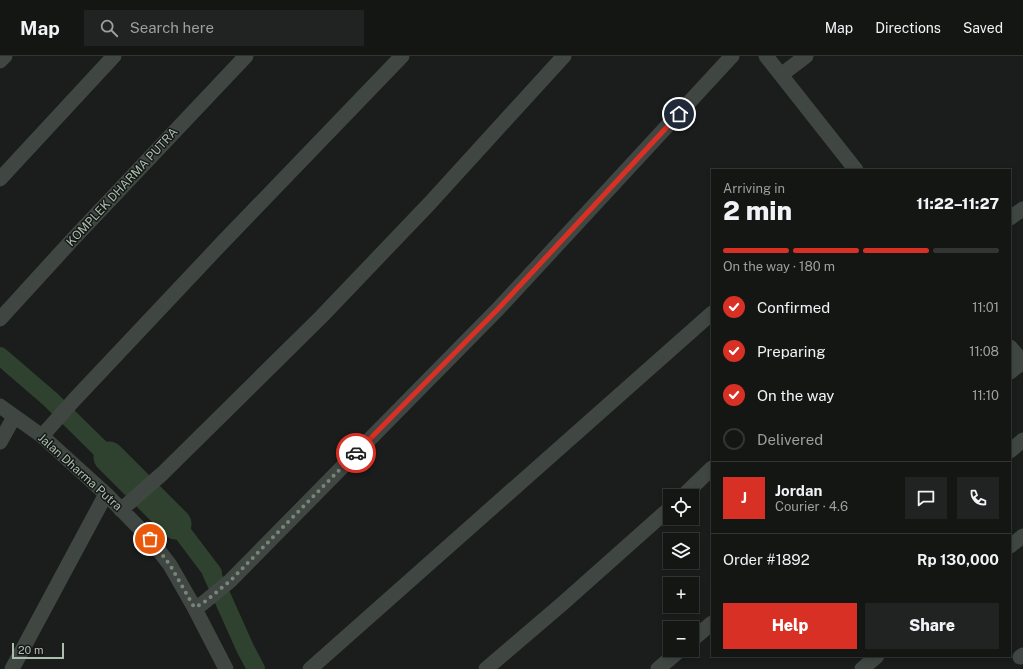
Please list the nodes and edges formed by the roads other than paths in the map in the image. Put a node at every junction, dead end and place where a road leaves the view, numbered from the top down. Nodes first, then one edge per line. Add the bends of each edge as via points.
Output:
1 (5, 56) edge
2 (114, 56) edge
3 (246, 56) edge
4 (402, 56) edge
5 (564, 56) edge
6 (732, 56) edge
7 (766, 56) edge
8 (806, 56) edge
9 (0, 62) edge
10 (781, 75) junction
11 (855, 169) edge
12 (0, 179) edge
13 (1023, 209) edge
14 (1011, 217) edge
15 (711, 314) edge
16 (0, 318) edge
17 (1011, 348) edge
18 (1023, 362) edge
19 (1011, 371) edge
20 (0, 406) edge
21 (14, 417) junction
22 (44, 433) junction
23 (1023, 440) edge
24 (0, 442) edge
25 (1011, 450) edge
26 (711, 469) edge
27 (690, 489) edge
28 (106, 494) junction
29 (124, 506) junction
30 (663, 514) edge
31 (1023, 536) edge
32 (1011, 545) edge
33 (198, 605) junction
34 (711, 624) edge
35 (699, 634) edge
36 (672, 657) edge
37 (876, 657) edge
38 (12, 669) edge
39 (226, 669) edge
40 (310, 669) edge
41 (486, 669) edge
42 (658, 669) edge
43 (862, 669) edge

1 - 9 street
2 - 12 street
3 - 16 street, KOMPLEK DHARMA PUTRA
4 - 22 street
5 - 29 street via 430,203 322,316 163,473
6 - 33 street via 498,309 230,581
7 - 10 street
8 - 10 street
10 - 11 street
13 - 14 street
15 - 40 street
17 - 18 street
18 - 19 street
20 - 21 street, Jalan Dharma Putra
21 - 22 street, Jalan Dharma Putra
21 - 24 street
22 - 28 street, Jalan Dharma Putra
23 - 25 street
26 - 27 street
28 - 29 street, Jalan Dharma Putra
28 - 38 street
29 - 33 street, Jalan Dharma Putra
30 - 41 street
31 - 32 street
33 - 39 street, Jalan Dharma Putra
34 - 35 street
36 - 42 street
37 - 43 street

